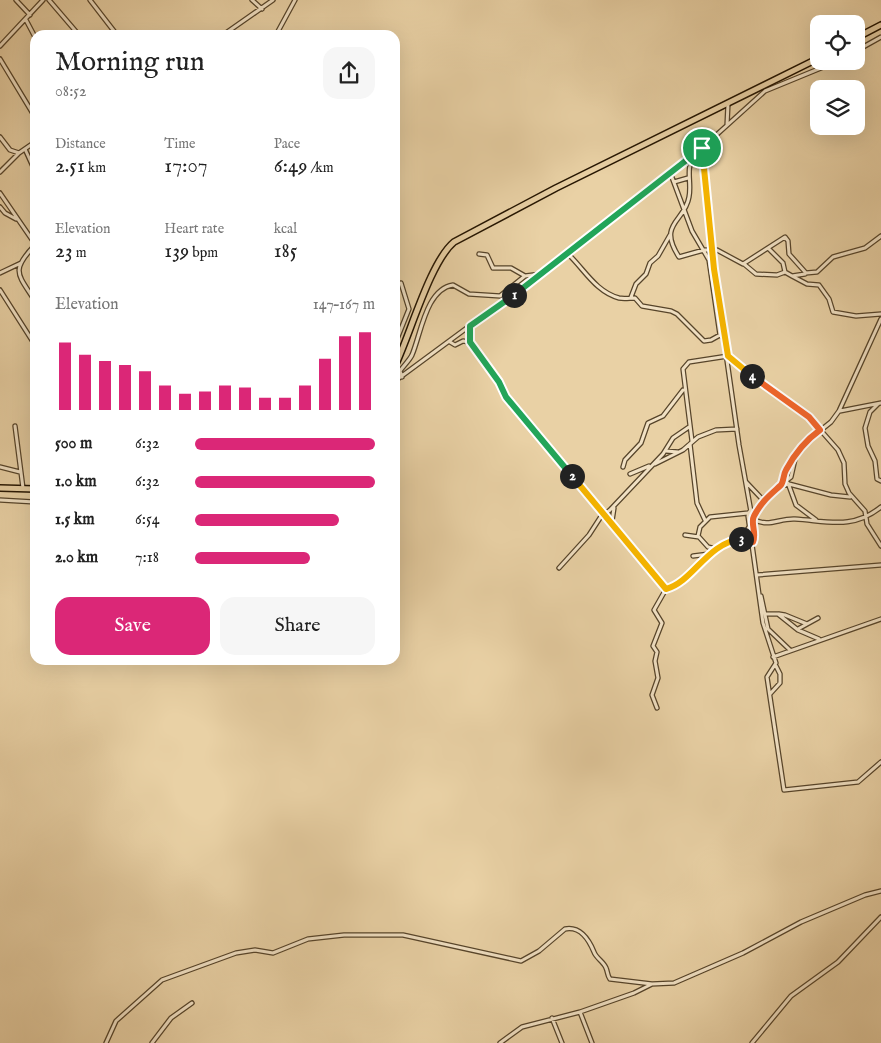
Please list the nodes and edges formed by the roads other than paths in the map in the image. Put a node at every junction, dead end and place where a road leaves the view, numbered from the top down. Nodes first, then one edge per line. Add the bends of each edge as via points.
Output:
1 (16, 0) edge
2 (43, 0) edge
3 (49, 0) edge
4 (90, 0) edge
5 (252, 0) edge
6 (273, 0) edge
7 (294, 0) edge
8 (262, 9) junction
9 (30, 14) junction
10 (26, 20) junction
11 (881, 25) edge
12 (31, 30) edge
13 (75, 30) edge
14 (113, 30) edge
15 (230, 30) edge
16 (279, 30) edge
17 (865, 33) edge
18 (881, 37) edge
19 (0, 46) edge
20 (865, 46) edge
21 (0, 59) edge
22 (810, 62) edge
23 (816, 70) edge
24 (728, 103) junction
25 (30, 109) edge
26 (727, 126) junction
27 (0, 137) edge
28 (30, 146) edge
29 (702, 148) junction
30 (25, 149) junction
31 (696, 152) junction
32 (19, 153) junction
33 (30, 160) edge
34 (0, 172) edge
35 (670, 172) junction
36 (688, 178) junction
37 (674, 182) junction
38 (0, 193) edge
39 (1, 209) edge
40 (685, 209) junction
41 (17, 219) junction
42 (671, 234) junction
43 (881, 236) edge
44 (30, 237) edge
45 (769, 249) junction
46 (704, 250) junction
47 (713, 250) junction
48 (30, 251) edge
49 (479, 254) dead end
50 (568, 254) junction
51 (22, 262) junction
52 (744, 264) junction
53 (785, 272) junction
54 (0, 273) edge
55 (806, 273) junction
56 (542, 274) junction
57 (525, 276) junction
58 (792, 276) junction
59 (401, 283) dead end
60 (0, 290) edge
61 (30, 293) edge
62 (630, 298) junction
63 (881, 314) edge
64 (881, 319) edge
65 (470, 326) junction
66 (400, 332) edge
67 (720, 335) junction
68 (30, 337) edge
69 (726, 339) junction
70 (449, 342) junction
71 (470, 342) junction
72 (400, 354) edge
73 (728, 356) junction
74 (402, 377) joint
75 (684, 390) junction
76 (880, 403) edge
77 (839, 411) junction
78 (15, 426) dead end
79 (690, 426) junction
80 (737, 429) junction
81 (820, 430) junction
82 (691, 442) junction
83 (666, 451) junction
84 (679, 452) junction
85 (795, 459) junction
86 (650, 466) junction
87 (0, 467) edge
88 (623, 467) dead end
89 (20, 472) junction
90 (630, 474) dead end
91 (881, 481) edge
92 (746, 482) junction
93 (788, 482) junction
94 (782, 484) junction
95 (778, 486) junction
96 (23, 488) junction
97 (30, 489) edge
98 (0, 490) edge
99 (851, 497) junction
100 (0, 500) edge
101 (763, 500) junction
102 (30, 502) edge
103 (614, 506) junction
104 (881, 507) edge
105 (749, 512) junction
106 (604, 514) junction
107 (753, 518) junction
108 (866, 519) junction
109 (705, 520) junction
110 (816, 520) junction
111 (612, 522) junction
112 (760, 523) junction
113 (752, 526) junction
114 (685, 536) dead end
115 (698, 536) junction
116 (741, 539) junction
117 (753, 542) junction
118 (881, 546) edge
119 (716, 549) junction
120 (710, 554) junction
121 (693, 556) dead end
122 (881, 565) edge
123 (560, 568) dead end
124 (757, 575) junction
125 (759, 588) junction
126 (666, 589) junction
127 (765, 614) junction
128 (778, 614) junction
129 (818, 618) dead end
130 (881, 619) edge
131 (807, 624) junction
132 (798, 630) junction
133 (818, 639) junction
134 (790, 650) junction
135 (773, 657) junction
136 (776, 665) junction
137 (770, 694) junction
138 (657, 708) dead end
139 (881, 762) edge
140 (881, 892) edge
141 (881, 917) edge
142 (652, 984) junction
143 (192, 1003) dead end
144 (580, 1012) junction
145 (552, 1018) junction
146 (106, 1043) edge
147 (152, 1043) edge
148 (500, 1043) edge
149 (562, 1043) edge
150 (592, 1043) edge
151 (752, 1043) edge

1 - 9 street
2 - 9 street
3 - 13 street
4 - 14 street
5 - 8 street
6 - 8 street
7 - 16 street
8 - 15 street
9 - 10 street
10 - 12 street
10 - 19 street
11 - 17 main road
18 - 20 street
21 - 25 street
22 - 24 main road
23 - 26 street via 765,91
24 - 26 street
24 - 72 main road via 454,242 442,254
26 - 29 street
27 - 32 street via 10,150
28 - 30 street
29 - 31 street
29 - 47 street
30 - 32 street
30 - 33 street
31 - 35 street
31 - 36 street
32 - 34 street
35 - 37 street
35 - 50 street
36 - 37 street
36 - 40 street via 689,195
37 - 40 street
38 - 41 street
39 - 41 street
40 - 42 street via 675,220
40 - 46 street via 695,237
41 - 44 street
42 - 46 street via 679,257
42 - 62 street
43 - 55 street via 865,248 833,257 817,272
45 - 52 street
45 - 53 street via 783,263
45 - 55 street via 782,238 787,238 789,254
46 - 47 street
46 - 67 street via 710,266
47 - 52 street
47 - 69 street
48 - 51 street
49 - 57 street via 487,255 493,268 511,268
50 - 56 street
50 - 62 street via 584,274 606,292
51 - 54 street
51 - 61 street via 18,274
52 - 53 street via 756,274
53 - 58 street
55 - 58 street
56 - 57 street
56 - 65 street
57 - 74 street via 500,296 468,294 453,285 439,291 412,354 400,371
58 - 63 street via 806,284 819,285 833,312 856,316
59 - 66 street via 409,309
60 - 68 street
62 - 67 street via 642,306 674,312 704,340
64 - 77 street
65 - 70 street
65 - 71 street
67 - 69 street
69 - 73 street
70 - 71 street via 455,345
70 - 74 street
71 - 106 street via 506,397
73 - 75 street via 689,362 682,371
73 - 80 street
73 - 81 street via 809,417
75 - 79 street
75 - 88 street via 663,416 648,423 641,443
76 - 77 street
76 - 91 street via 870,412 865,428 877,479
77 - 81 street
78 - 89 street
79 - 82 street
79 - 83 street via 673,438
80 - 82 street via 716,430
80 - 92 street
81 - 85 street via 806,442
81 - 99 street via 842,457 846,488
82 - 84 street
82 - 109 street via 697,503
83 - 84 street
83 - 86 street
84 - 86 street
85 - 93 street
85 - 94 street via 786,470
86 - 90 street
86 - 103 street
87 - 89 street
89 - 96 street
92 - 101 street
92 - 105 street
93 - 94 street
93 - 95 street
93 - 99 street
93 - 110 street via 796,505
94 - 95 street
95 - 101 street
96 - 97 main road
96 - 98 main road
99 - 108 street via 864,509
100 - 102 street
101 - 107 street
103 - 106 street
103 - 111 street
104 - 108 street
105 - 107 street
105 - 109 street via 710,516
105 - 113 street
106 - 111 street
106 - 123 street
107 - 112 street
107 - 113 street
108 - 110 street via 836,523
108 - 118 street
109 - 115 street
110 - 112 street
111 - 126 street
112 - 113 street
113 - 116 street
113 - 117 street
114 - 115 street
115 - 119 street via 708,547
116 - 117 street
116 - 119 street
117 - 124 street
119 - 120 street
120 - 121 street
120 - 126 street via 678,584
122 - 124 street
124 - 125 street
125 - 127 street
125 - 135 street
126 - 138 street via 654,610 662,623 653,646 657,652 658,678 652,695
127 - 128 street
127 - 134 street via 768,629
128 - 131 street
128 - 132 street
129 - 131 street
130 - 133 street
131 - 132 street
132 - 133 street
133 - 134 street
134 - 135 street
135 - 136 street
136 - 137 street via 767,677
136 - 137 street via 781,679 777,689
137 - 139 street via 784,791 858,782
140 - 142 street via 864,895 801,922 743,953 674,983
141 - 151 street via 838,962 791,996
142 - 144 street via 634,994
142 - 146 street via 610,979 606,966 588,939 571,928 521,961 407,935 339,935 306,939 273,953 255,950 236,953 171,976 159,982 116,1021
143 - 147 street via 171,1018
144 - 145 street
144 - 150 street
145 - 148 street via 518,1028
145 - 149 street

